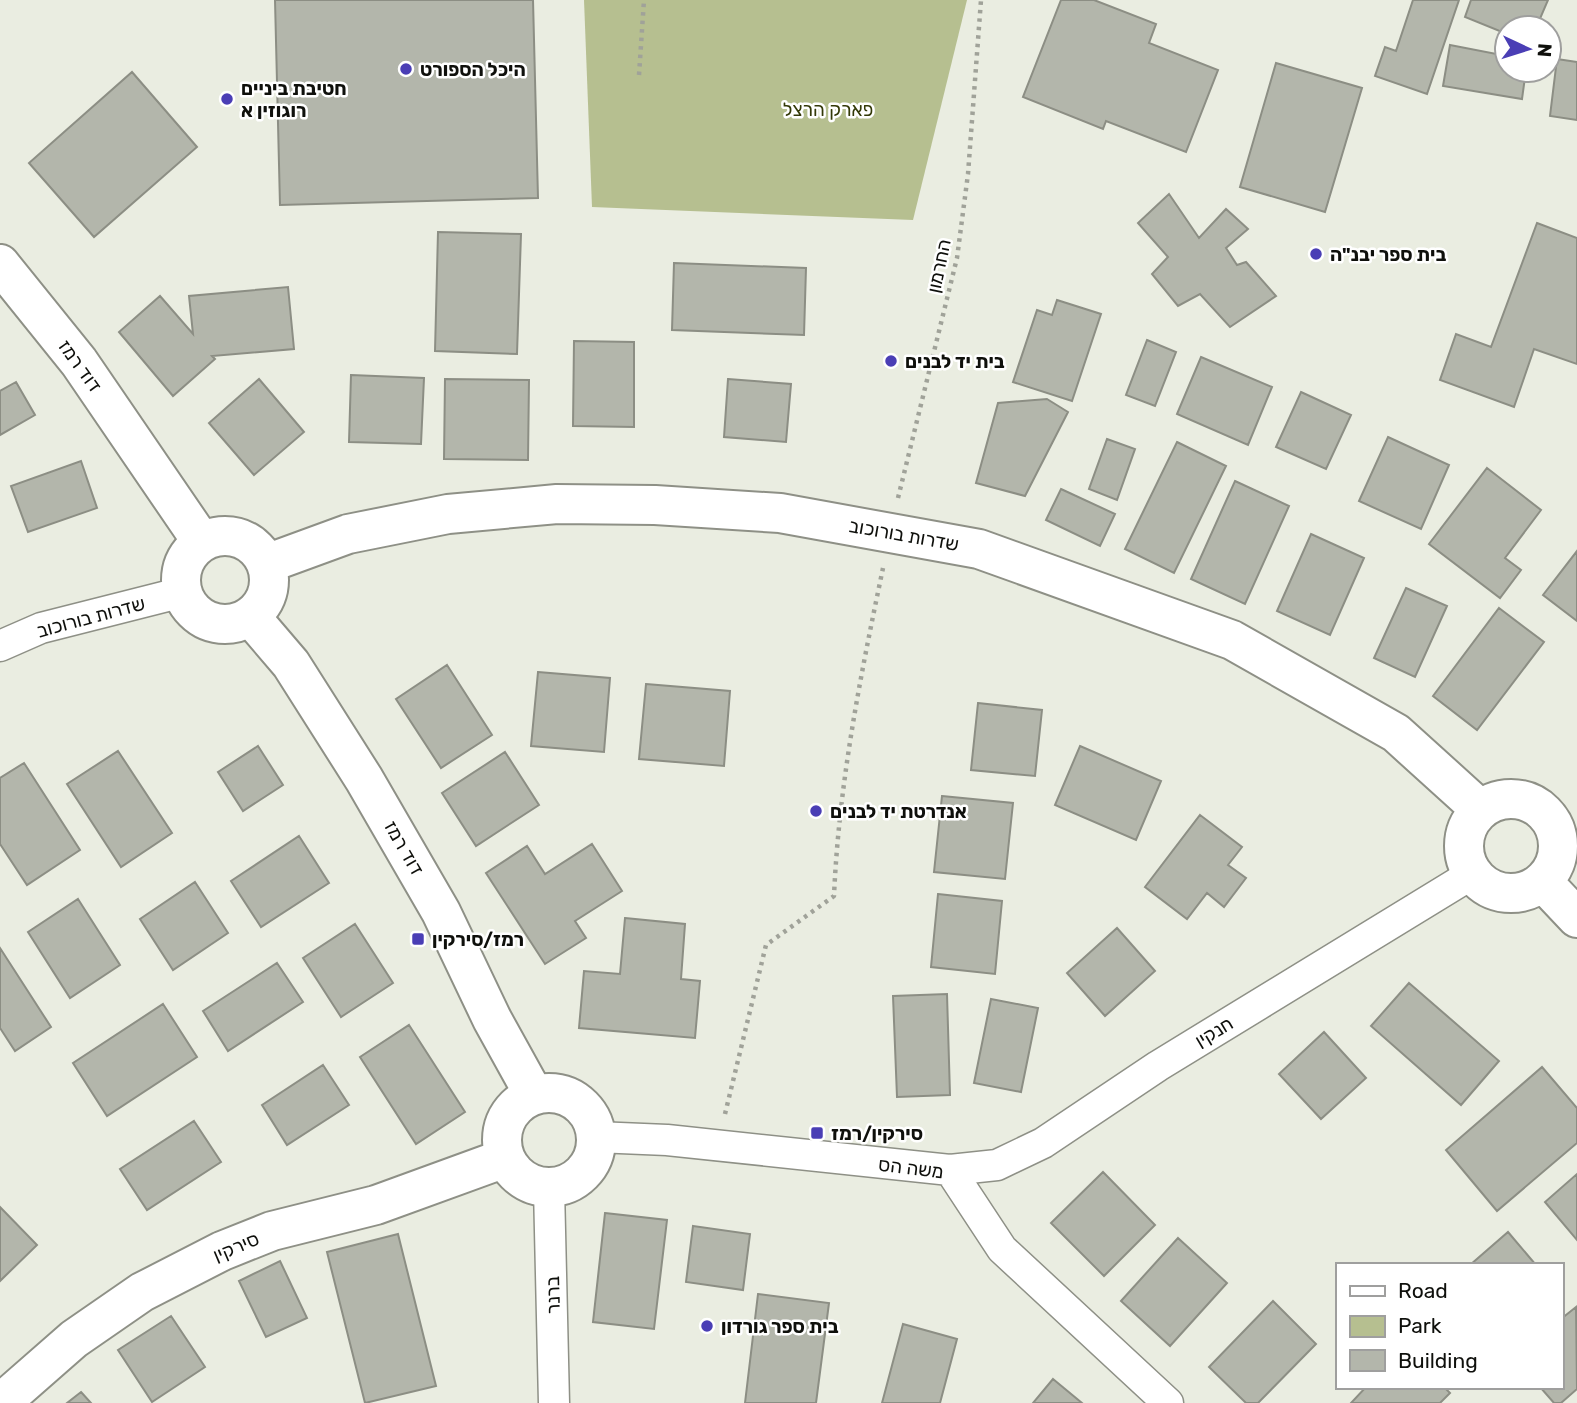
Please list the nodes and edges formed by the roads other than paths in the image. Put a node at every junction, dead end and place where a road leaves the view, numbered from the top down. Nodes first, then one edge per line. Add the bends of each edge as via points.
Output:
1 (0, 264) edge
2 (202, 542) junction
3 (266, 564) junction
4 (183, 592) junction
5 (250, 616) junction
6 (0, 646) edge
7 (1481, 810) junction
8 (1564, 812) edge
9 (1472, 874) junction
10 (1543, 882) junction
11 (1577, 918) edge
12 (534, 1095) junction
13 (596, 1137) junction
14 (505, 1158) junction
15 (950, 1170) junction
16 (549, 1188) junction
17 (1, 1403) edge
18 (554, 1403) edge
19 (1168, 1403) edge

1 - 2 street, דוד רמז via 79,362
2 - 3 street via 239,538 260,553
2 - 4 street via 184,564
3 - 5 street via 268,587
3 - 7 street, שדרות בורוכוב via 360,532 448,514 557,504 780,513 979,549 1232,640 1396,733
4 - 5 street via 198,614 210,621 224,624
4 - 6 street, שדרות בורוכוב via 41,628
5 - 12 street, דוד רמז via 291,664 364,779 441,912
7 - 8 street via 1511,799
7 - 9 street via 1466,834 1464,848
8 - 10 street via 1558,854
9 - 10 street via 1498,892 1514,894
9 - 15 street, חנקין via 1158,1066 1043,1143 997,1165
10 - 11 street
12 - 13 street via 558,1094 580,1105
12 - 14 street via 510,1114 502,1135
13 - 15 street, משה הס
13 - 16 street via 583,1172
14 - 16 street via 515,1174
14 - 17 street, סירקין via 376,1205 272,1231 222,1251 142,1292 96,1323
15 - 19 street, משה הס via 1002,1249
16 - 18 street, ברנר

